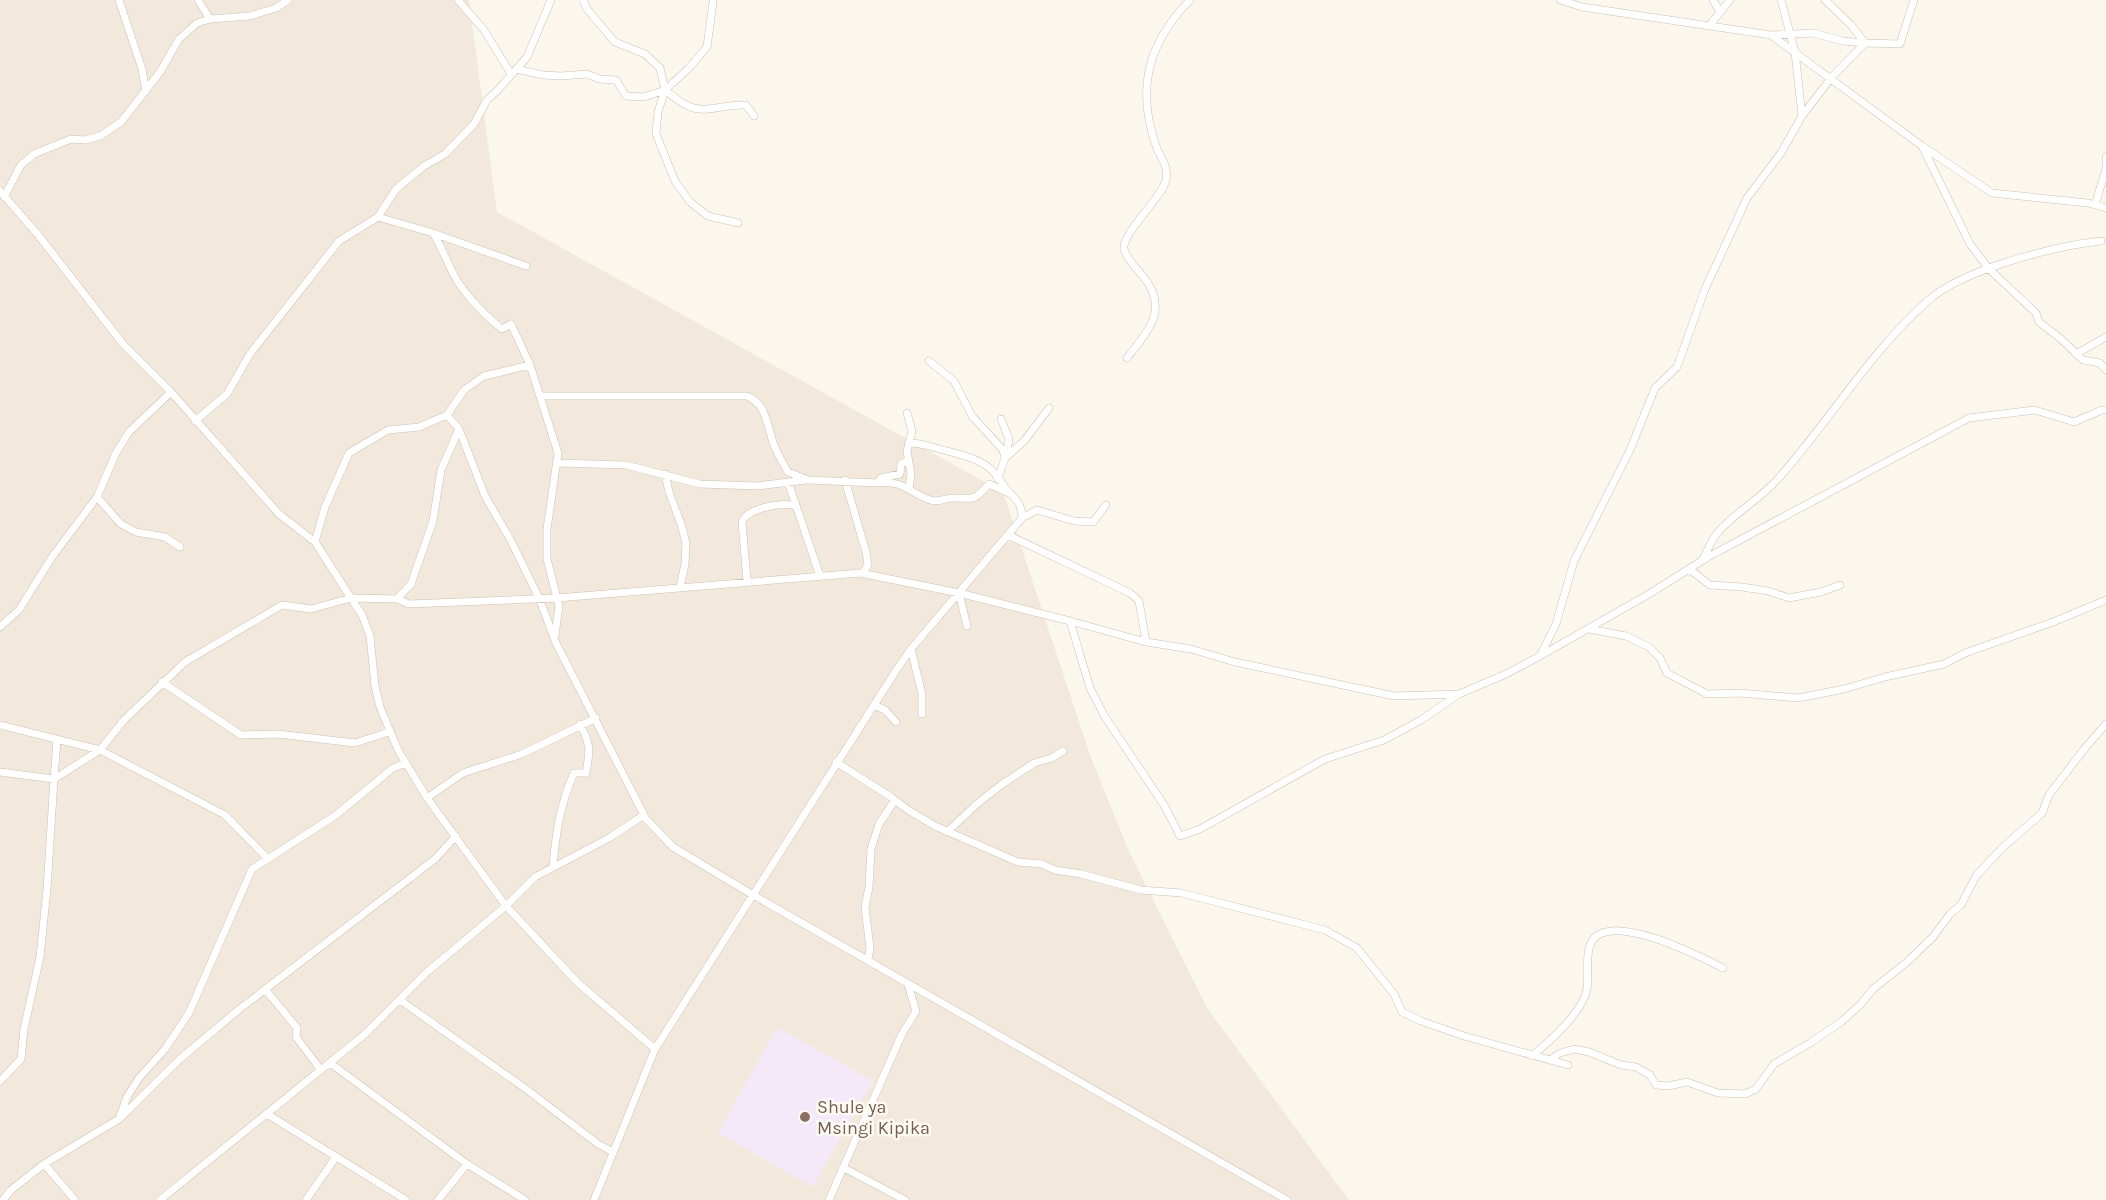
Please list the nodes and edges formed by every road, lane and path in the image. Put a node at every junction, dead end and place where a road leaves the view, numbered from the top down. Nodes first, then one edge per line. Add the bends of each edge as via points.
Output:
1 (119, 0) edge
2 (198, 0) edge
3 (288, 0) edge
4 (458, 0) edge
5 (551, 0) edge
6 (583, 0) edge
7 (1190, 0) edge
8 (1560, 0) edge
9 (1713, 0) edge
10 (1730, 0) edge
11 (1781, 0) edge
12 (1825, 0) edge
13 (1914, 0) edge
14 (713, 2) dead end
15 (1720, 12) junction
16 (210, 19) junction
17 (1709, 26) junction
18 (1790, 34) junction
19 (1771, 36) junction
20 (1865, 43) junction
21 (1795, 52) junction
22 (514, 71) junction
23 (1831, 78) junction
24 (665, 90) junction
25 (146, 91) junction
26 (754, 116) dead end
27 (1802, 116) junction
28 (1922, 146) junction
29 (2106, 157) edge
30 (2, 194) edge
31 (2095, 205) junction
32 (2106, 208) edge
33 (378, 217) junction
34 (738, 223) dead end
35 (433, 233) junction
36 (2101, 241) dead end
37 (526, 266) dead end
38 (1989, 269) junction
39 (2106, 336) edge
40 (2076, 354) junction
41 (1127, 358) dead end
42 (929, 361) dead end
43 (530, 364) junction
44 (2106, 370) edge
45 (171, 392) junction
46 (541, 396) junction
47 (1049, 408) dead end
48 (2106, 410) edge
49 (907, 413) dead end
50 (447, 415) junction
51 (1001, 419) dead end
52 (195, 421) junction
53 (459, 429) junction
54 (910, 442) junction
55 (1005, 458) junction
56 (907, 460) junction
57 (557, 463) junction
58 (665, 474) junction
59 (998, 478) junction
60 (808, 480) junction
61 (845, 480) junction
62 (788, 482) junction
63 (877, 483) junction
64 (989, 484) junction
65 (909, 489) junction
66 (1011, 494) junction
67 (97, 496) junction
68 (1106, 505) dead end
69 (796, 506) junction
70 (1022, 518) junction
71 (1008, 535) junction
72 (315, 542) junction
73 (180, 547) dead end
74 (1702, 561) junction
75 (1689, 569) junction
76 (863, 573) junction
77 (820, 576) junction
78 (747, 581) junction
79 (1840, 585) dead end
80 (680, 587) junction
81 (959, 593) junction
82 (351, 598) junction
83 (397, 598) junction
84 (539, 598) junction
85 (557, 598) junction
86 (2106, 600) edge
87 (1070, 621) junction
88 (967, 626) dead end
89 (0, 627) edge
90 (1588, 628) junction
91 (1146, 642) junction
92 (556, 643) junction
93 (911, 649) junction
94 (1540, 656) junction
95 (162, 682) junction
96 (1459, 694) junction
97 (873, 705) junction
98 (922, 714) dead end
99 (596, 718) junction
100 (896, 722) dead end
101 (0, 724) edge
102 (580, 724) junction
103 (2106, 724) edge
104 (389, 732) junction
105 (57, 740) junction
106 (100, 750) junction
107 (1063, 751) dead end
108 (836, 762) junction
109 (406, 763) junction
110 (0, 772) edge
111 (54, 779) junction
112 (427, 798) junction
113 (895, 800) junction
114 (644, 815) junction
115 (947, 832) junction
116 (456, 836) junction
117 (268, 859) junction
118 (553, 866) junction
119 (753, 895) junction
120 (506, 906) junction
121 (868, 960) junction
122 (1723, 968) dead end
123 (908, 985) junction
124 (265, 989) junction
125 (400, 1000) junction
126 (655, 1049) junction
127 (1532, 1056) junction
128 (1550, 1060) junction
129 (330, 1063) junction
130 (1568, 1065) dead end
131 (321, 1070) junction
132 (0, 1081) edge
133 (267, 1114) junction
134 (119, 1119) junction
135 (613, 1152) junction
136 (336, 1156) junction
137 (44, 1164) junction
138 (467, 1164) junction
139 (844, 1168) junction
140 (3, 1200) edge
141 (75, 1200) edge
142 (160, 1200) edge
143 (306, 1200) edge
144 (406, 1200) edge
145 (438, 1200) edge
146 (525, 1200) edge
147 (594, 1200) edge
148 (829, 1200) edge
149 (905, 1200) edge
150 (1287, 1200) edge

1 - 25 street
2 - 16 street
3 - 16 street via 250,16
4 - 22 street
5 - 22 street via 528,57
6 - 24 street via 615,42 645,54 660,68
7 - 41 street via 1165,30 1151,58 1147,88 1150,120 1157,148 1166,163 1166,180 1124,240 1124,249 1148,282 1156,312 1152,324
8 - 17 street via 1582,7
9 - 15 street
10 - 15 street
11 - 18 street
12 - 20 street
13 - 20 street via 1900,44
14 - 24 street via 706,46
15 - 17 street
16 - 25 street via 196,23 179,39
17 - 19 street
18 - 19 street
18 - 20 street via 1813,33
18 - 21 street
19 - 21 street
20 - 23 street
21 - 23 street
21 - 27 street
22 - 24 street via 561,76 586,74 616,80 626,96 644,98
22 - 33 street via 487,100 458,143 396,189
23 - 27 street
23 - 28 street
24 - 26 street via 682,104 705,110 746,105
24 - 34 street via 656,134 675,181 690,202 708,216
25 - 30 street via 111,130 91,139 52,145 25,161
27 - 94 street via 1781,153 1747,198 1705,289 1677,368 1655,388 1630,450 1574,561 1556,624
28 - 31 street via 1992,193
28 - 38 street via 1970,244
29 - 31 street
30 - 45 street via 123,344
31 - 32 street
33 - 35 street
33 - 52 street via 339,241 250,354 227,394
35 - 37 street
35 - 43 street via 450,269 475,304 502,329 511,324
36 - 38 street via 2054,249
38 - 40 street
38 - 74 street via 1932,297 1908,321 1776,482 1717,532
39 - 40 street
40 - 44 street via 2083,360 2100,363
42 - 55 street via 954,381 972,416 1003,450
43 - 46 street
43 - 50 street via 484,376 464,390
45 - 52 street
45 - 67 street via 129,432
46 - 57 street via 558,453
46 - 60 street via 747,396 762,407 774,446 788,472
47 - 55 street via 1025,440
48 - 74 street via 2074,422 2036,410 1969,418
49 - 54 street via 912,431
50 - 53 street
50 - 72 street via 419,427 388,430 349,453 325,507
51 - 55 street via 1009,439
52 - 72 street via 279,514
53 - 83 street via 441,470 433,521 411,584
53 - 84 street via 485,496
54 - 56 street
54 - 59 street via 963,454 984,464
55 - 59 street
56 - 63 street via 901,464 900,474 881,478
56 - 65 street via 911,474
57 - 58 street via 626,465
57 - 85 street via 547,529 547,559
58 - 62 street via 700,484 757,486
58 - 80 street via 686,543
59 - 64 street via 995,484
59 - 66 street
60 - 61 street
60 - 62 street
61 - 63 street
61 - 76 street via 866,552 868,565
62 - 69 street
63 - 65 street via 900,483
64 - 65 street via 976,498 964,500 931,500
64 - 66 street
66 - 70 street via 1022,508
67 - 73 street via 120,524 136,532 165,537
67 - 89 street via 52,556 19,610
68 - 70 street via 1093,522 1074,521 1037,510
69 - 77 street
69 - 78 street via 754,510 745,515 742,522
70 - 71 street
71 - 81 street
71 - 91 street via 1130,593 1139,601
72 - 82 street
74 - 75 street
75 - 79 street via 1710,585 1751,588 1789,598
75 - 90 street
76 - 77 street
76 - 81 street
77 - 78 street
78 - 80 street
80 - 85 street
81 - 87 street
81 - 88 street
81 - 93 street
82 - 83 street
82 - 95 street via 311,609 282,605 185,662
82 - 104 street via 370,636 375,687
83 - 84 street via 409,604
84 - 85 street
84 - 92 street
85 - 92 street
86 - 90 street via 1944,664 1798,698 1707,694 1667,673 1649,647 1626,636
87 - 91 street
87 - 96 street via 1090,688 1180,836 1200,829 1325,759 1384,740
90 - 94 street
91 - 96 street via 1394,696
92 - 99 street
93 - 97 street
93 - 98 street via 922,694
94 - 96 street
95 - 104 street via 241,735 278,734 355,743
95 - 106 street
97 - 100 street via 885,710
97 - 108 street
99 - 102 street
99 - 114 street
101 - 105 street
102 - 112 street via 522,754 463,772
102 - 118 street via 590,749 586,773 574,773 563,798
103 - 128 street via 2049,795 2042,813 1976,876 1961,905 1933,938 1840,1022 1774,1064 1756,1089 1745,1094 1718,1093 1688,1082 1656,1085 1650,1075 1636,1067 1575,1049
104 - 109 street
105 - 106 street
105 - 111 street
106 - 111 street
106 - 117 street via 225,815
107 - 115 street via 1034,763 1000,785
108 - 113 street
108 - 119 street
109 - 112 street
109 - 117 street via 393,768 336,815
110 - 111 street
111 - 132 street via 40,957 21,1059
112 - 116 street
113 - 115 street
113 - 121 street via 879,824 871,849 865,907
114 - 118 street
114 - 119 street via 674,847
115 - 127 street via 1018,862 1042,864 1141,890 1182,893 1325,930 1357,948 1394,994 1402,1012
116 - 120 street
116 - 124 street via 435,859
117 - 134 street via 252,869 189,1013 127,1096
118 - 120 street via 535,877
119 - 121 street
119 - 126 street
120 - 125 street via 427,972
120 - 126 street via 578,983
121 - 123 street
122 - 127 street via 1634,932 1612,930 1599,934 1591,944 1587,992 1561,1030
123 - 139 street via 916,1011
123 - 150 street
124 - 131 street via 297,1029 296,1037
124 - 134 street via 180,1059
125 - 129 street
125 - 135 street
126 - 135 street
127 - 128 street
128 - 130 street
129 - 131 street
129 - 138 street
131 - 133 street
133 - 136 street
133 - 142 street
134 - 137 street
135 - 147 street
136 - 143 street
136 - 144 street
137 - 140 street
137 - 141 street
138 - 145 street
138 - 146 street
139 - 148 street
139 - 149 street

